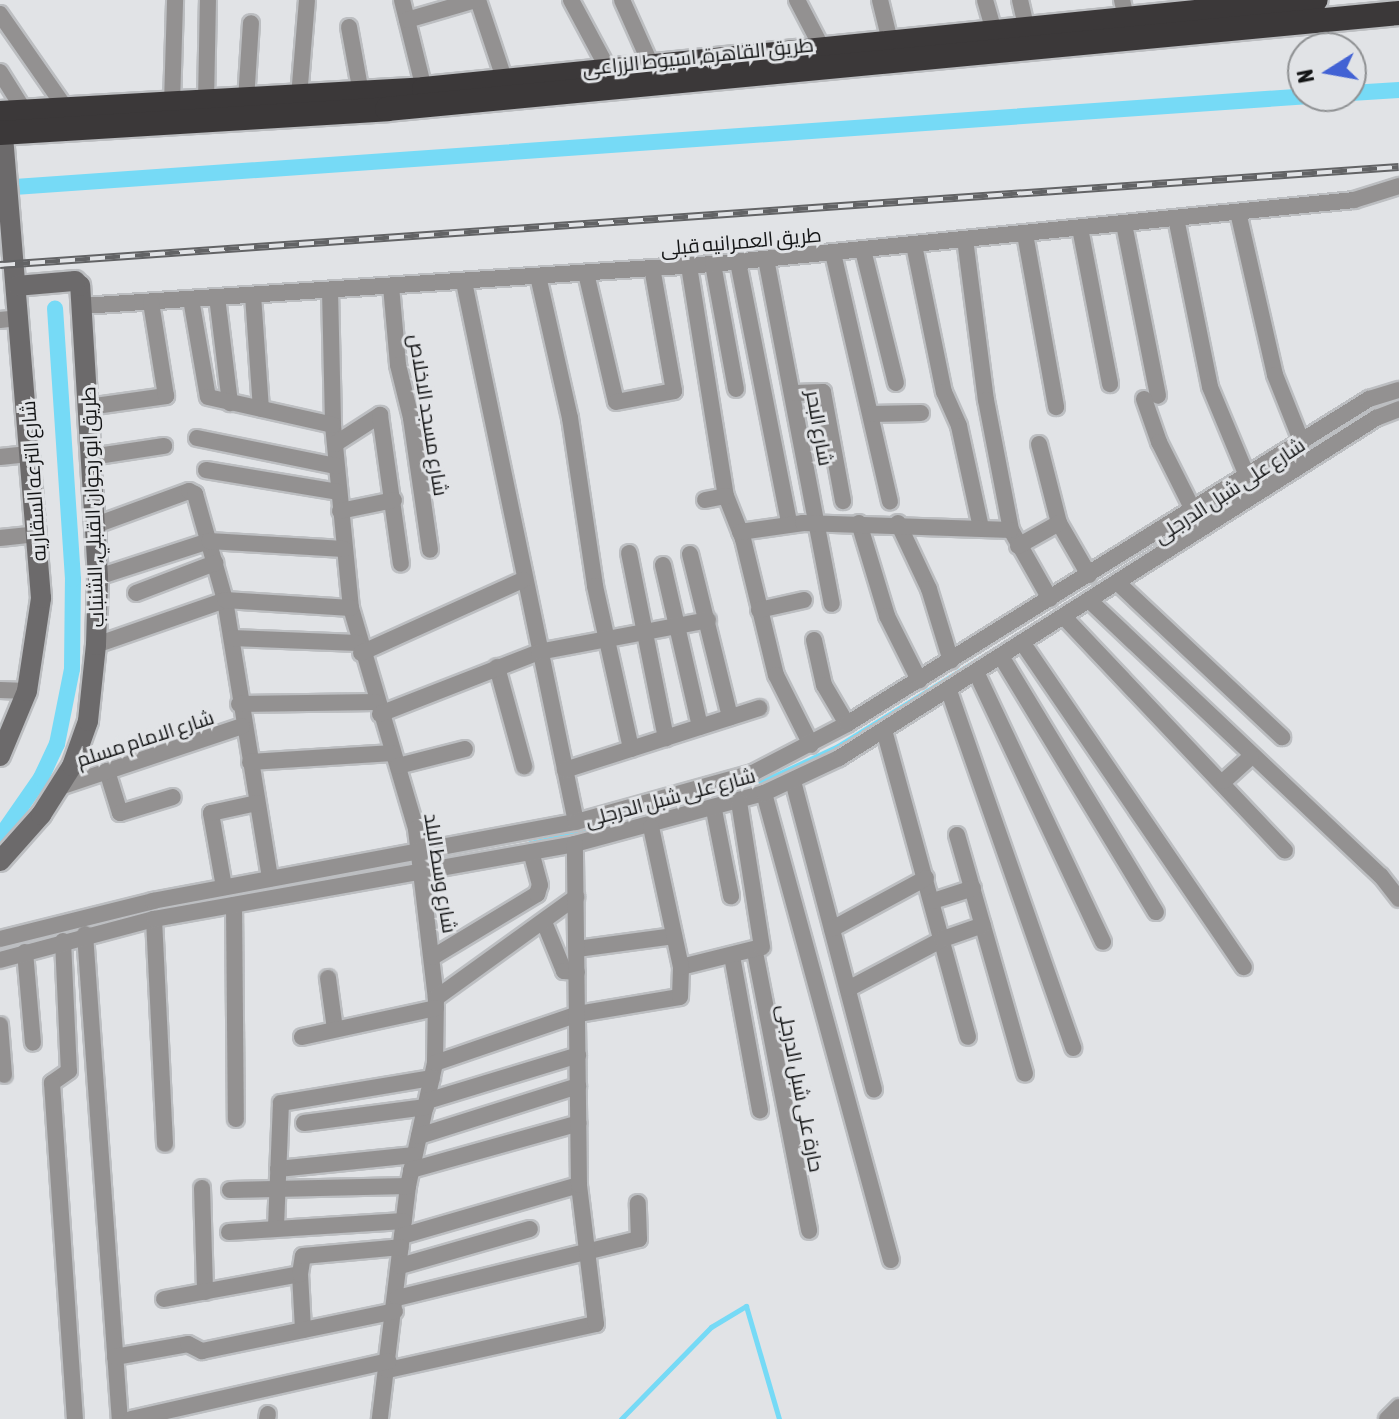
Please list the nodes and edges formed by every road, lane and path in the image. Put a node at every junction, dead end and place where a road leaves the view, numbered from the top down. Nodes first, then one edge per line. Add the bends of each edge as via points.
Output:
1 (175, 0) edge
2 (208, 0) edge
3 (307, 0) edge
4 (402, 0) edge
5 (477, 0) edge
6 (622, 0) edge
7 (797, 0) edge
8 (880, 0) edge
9 (985, 0) edge
10 (1020, 0) edge
11 (1316, 0) edge
12 (574, 1) edge
13 (1160, 7) edge
14 (1124, 9) edge
15 (1399, 13) edge
16 (0, 14) edge
17 (407, 20) junction
18 (251, 23) dead end
19 (349, 27) dead end
20 (1026, 27) junction
21 (994, 31) junction
22 (890, 41) junction
23 (807, 56) junction
24 (651, 65) junction
25 (608, 69) junction
26 (0, 72) edge
27 (505, 81) junction
28 (424, 89) junction
29 (361, 93) junction
30 (299, 97) junction
31 (246, 100) junction
32 (206, 102) junction
33 (172, 104) junction
34 (67, 110) junction
35 (25, 112) junction
36 (1, 126) edge
37 (1399, 186) edge
38 (1238, 212) junction
39 (1176, 218) junction
40 (1124, 224) junction
41 (1080, 228) junction
42 (1025, 234) junction
43 (965, 239) junction
44 (914, 245) junction
45 (863, 250) junction
46 (833, 253) junction
47 (766, 259) junction
48 (738, 262) junction
49 (713, 264) junction
50 (689, 266) junction
51 (652, 268) junction
52 (586, 273) junction
53 (538, 276) junction
54 (464, 282) junction
55 (17, 286) junction
56 (391, 286) junction
57 (330, 290) junction
58 (253, 295) junction
59 (217, 297) junction
60 (191, 299) junction
61 (151, 302) junction
62 (82, 306) junction
63 (10, 319) edge
64 (896, 383) dead end
65 (1110, 384) dead end
66 (736, 389) dead end
67 (1399, 390) edge
68 (795, 393) junction
69 (230, 403) junction
70 (88, 407) junction
71 (1056, 407) dead end
72 (261, 409) junction
73 (1399, 409) edge
74 (921, 413) dead end
75 (871, 414) junction
76 (333, 425) junction
77 (197, 438) dead end
78 (1302, 443) junction
79 (335, 444) junction
80 (1039, 444) dead end
81 (164, 446) dead end
82 (31, 454) junction
83 (0, 457) edge
84 (91, 457) junction
85 (336, 466) junction
86 (206, 470) dead end
87 (1247, 476) junction
88 (339, 492) junction
89 (726, 496) junction
90 (394, 500) junction
91 (705, 500) dead end
92 (843, 501) dead end
93 (890, 502) dead end
94 (1193, 510) junction
95 (340, 511) junction
96 (789, 523) junction
97 (816, 523) junction
98 (859, 523) junction
99 (898, 523) junction
100 (1059, 523) junction
101 (96, 525) junction
102 (981, 528) junction
103 (740, 532) junction
104 (37, 534) junction
105 (0, 538) edge
106 (1014, 538) junction
107 (209, 541) junction
108 (344, 549) junction
109 (430, 550) dead end
110 (629, 553) dead end
111 (690, 554) dead end
112 (215, 563) junction
113 (401, 564) dead end
114 (663, 565) dead end
115 (1089, 575) junction
116 (98, 577) junction
117 (523, 580) junction
118 (1119, 584) junction
119 (136, 593) dead end
120 (1050, 599) junction
121 (225, 600) junction
122 (804, 600) dead end
123 (1091, 602) junction
124 (832, 604) dead end
125 (351, 608) junction
126 (759, 610) junction
127 (1065, 618) junction
128 (708, 620) junction
129 (675, 625) junction
130 (644, 630) junction
131 (606, 637) junction
132 (232, 638) junction
133 (814, 640) dead end
134 (96, 645) junction
135 (1024, 645) junction
136 (360, 648) junction
137 (539, 652) junction
138 (1002, 658) junction
139 (951, 661) junction
140 (497, 667) junction
141 (977, 674) junction
142 (919, 680) junction
143 (0, 690) edge
144 (27, 691) junction
145 (949, 691) junction
146 (239, 704) junction
147 (378, 708) junction
148 (759, 708) dead end
149 (730, 717) junction
150 (847, 724) junction
151 (242, 726) junction
152 (700, 727) junction
153 (884, 730) junction
154 (1282, 737) dead end
155 (666, 738) junction
156 (811, 745) junction
157 (465, 749) dead end
158 (631, 749) junction
159 (0, 756) edge
160 (1251, 757) junction
161 (395, 759) junction
162 (250, 762) junction
163 (524, 766) dead end
164 (565, 770) junction
165 (107, 771) junction
166 (793, 781) junction
167 (1224, 781) junction
168 (60, 787) junction
169 (764, 793) junction
170 (173, 797) dead end
171 (739, 802) junction
172 (257, 803) junction
173 (714, 810) junction
174 (576, 822) junction
175 (651, 827) junction
176 (957, 835) dead end
177 (575, 844) junction
178 (421, 851) junction
179 (1285, 851) dead end
180 (531, 852) junction
181 (0, 861) edge
182 (424, 870) junction
183 (270, 878) junction
184 (926, 878) junction
185 (224, 887) junction
186 (973, 888) junction
187 (731, 896) dead end
188 (576, 897) junction
189 (1399, 899) edge
190 (933, 901) junction
191 (234, 905) junction
192 (1156, 912) dead end
193 (154, 919) junction
194 (544, 922) junction
195 (983, 925) junction
196 (832, 929) junction
197 (85, 934) junction
198 (674, 936) junction
199 (0, 939) edge
200 (943, 939) junction
201 (63, 941) junction
202 (1103, 942) dead end
203 (758, 948) junction
204 (577, 949) junction
205 (25, 952) junction
206 (732, 956) junction
207 (433, 957) junction
208 (0, 960) edge
209 (681, 967) junction
210 (1244, 967) dead end
211 (577, 972) junction
212 (328, 978) dead end
213 (848, 989) junction
214 (436, 1003) junction
215 (578, 1014) junction
216 (0, 1025) edge
217 (335, 1029) junction
218 (309, 1035) dead end
219 (968, 1037) dead end
220 (33, 1043) dead end
221 (1073, 1048) dead end
222 (578, 1055) junction
223 (434, 1070) junction
224 (1025, 1073) dead end
225 (4, 1075) dead end
226 (578, 1086) junction
227 (874, 1090) dead end
228 (426, 1104) junction
229 (760, 1110) dead end
230 (236, 1119) dead end
231 (304, 1123) dead end
232 (579, 1123) junction
233 (419, 1136) junction
234 (165, 1144) dead end
235 (278, 1169) junction
236 (411, 1170) junction
237 (579, 1185) junction
238 (202, 1188) dead end
239 (277, 1189) junction
240 (230, 1190) dead end
241 (638, 1203) dead end
242 (276, 1227) junction
243 (530, 1229) dead end
244 (809, 1231) dead end
245 (229, 1232) dead end
246 (402, 1235) junction
247 (586, 1252) junction
248 (891, 1260) dead end
249 (400, 1266) junction
250 (300, 1274) junction
251 (205, 1292) junction
252 (164, 1299) dead end
253 (396, 1304) junction
254 (303, 1330) junction
255 (115, 1357) junction
256 (388, 1365) junction
257 (1399, 1407) edge
258 (75, 1419) edge
259 (120, 1419) edge
260 (131, 1419) edge
261 (380, 1419) edge
262 (1387, 1419) edge

1 - 33 street
2 - 32 street
3 - 30 street
4 - 17 street
5 - 17 street
5 - 27 street
6 - 24 street
7 - 23 street
8 - 22 street
9 - 21 street
10 - 20 street
11 - 13 highway, طريق القاهرة, اسيوط الزراعى
12 - 25 street
13 - 14 highway, طريق القاهرة, اسيوط الزراعى
14 - 20 highway, طريق القاهرة, اسيوط الزراعى
15 - 23 highway, طريق القاهرة, اسيوط الزراعى
16 - 34 street
17 - 28 street
18 - 31 street
19 - 29 street
20 - 21 highway, طريق القاهرة, اسيوط الزراعى
21 - 22 highway, طريق القاهرة, اسيوط الزراعى
22 - 23 highway, طريق القاهرة, اسيوط الزراعى
23 - 24 highway, طريق القاهرة, اسيوط الزراعى
23 - 36 highway, طريق القاهرة, اسيوط الزراعى via 387,109
24 - 25 highway, طريق القاهرة, اسيوط الزراعى
25 - 27 highway, طريق القاهرة, اسيوط الزراعى
26 - 35 street
27 - 28 highway, طريق القاهرة, اسيوط الزراعى
28 - 29 highway, طريق القاهرة, اسيوط الزراعى
29 - 30 highway, طريق القاهرة, اسيوط الزراعى
30 - 31 highway, طريق القاهرة, اسيوط الزراعى
31 - 32 highway, طريق القاهرة, اسيوط الزراعى
32 - 33 highway, طريق القاهرة, اسيوط الزراعى
33 - 34 highway, طريق القاهرة, اسيوط الزراعى
34 - 35 highway, طريق القاهرة, اسيوط الزراعى
35 - 36 highway, طريق القاهرة, اسيوط الزراعى
36 - 55 street, شارع الترعه السقاريه
37 - 38 street, طريق العمرانيه قبلى via 1354,200
38 - 39 street, طريق العمرانيه قبلى
38 - 78 street via 1275,375
39 - 40 street, طريق العمرانيه قبلى
39 - 87 street via 1210,387
40 - 41 street, طريق العمرانيه قبلى
40 - 94 street via 1159,442
41 - 42 street, طريق العمرانيه قبلى
41 - 65 street
42 - 43 street, طريق العمرانيه قبلى
42 - 71 street
43 - 44 street, طريق العمرانيه قبلى
43 - 106 street via 986,400
44 - 45 street, طريق العمرانيه قبلى
44 - 102 street via 944,392 959,426
45 - 46 street, طريق العمرانيه قبلى
45 - 64 street
46 - 47 street, طريق العمرانيه قبلى
46 - 75 street
47 - 48 street, طريق العمرانيه قبلى
47 - 68 street, شارع البحر
48 - 49 street, طريق العمرانيه قبلى
48 - 96 street
49 - 50 street, طريق العمرانيه قبلى
49 - 66 street
50 - 51 street, طريق العمرانيه قبلى
50 - 89 street
51 - 52 street, طريق العمرانيه قبلى
51 - 52 street via 674,391 616,402
52 - 53 street, طريق العمرانيه قبلى
53 - 54 street, طريق العمرانيه قبلى
53 - 131 street via 570,418
54 - 56 street, طريق العمرانيه قبلى
54 - 117 street
55 - 62 street via 75,281
55 - 63 street, شارع الترعه السقاريه
56 - 57 street, طريق العمرانيه قبلى
56 - 109 street, شارع مسجد الاخلاص via 398,365 413,428
57 - 58 street, طريق العمرانيه قبلى
57 - 76 street, شارع وسط البلد
58 - 59 street, طريق العمرانيه قبلى
58 - 72 street
59 - 60 street, طريق العمرانيه قبلى
59 - 69 street
60 - 61 street, طريق العمرانيه قبلى
60 - 69 street via 208,397
61 - 62 street, طريق العمرانيه قبلى
61 - 70 street via 166,396
62 - 70 street, طريق ابو رجوان القبلي, الشنباب
63 - 82 street, شارع الترعه السقاريه
67 - 78 street, شارع على شبل الدرجلى via 1369,399
68 - 92 street via 823,392
68 - 97 street, شارع البحر
69 - 72 street
70 - 84 street, طريق ابو رجوان القبلي, الشنباب
72 - 76 street
73 - 118 street, شارع على شبل الدرجلى via 1376,418
74 - 75 street
75 - 93 street
76 - 79 street, شارع وسط البلد
77 - 85 street
78 - 87 street, شارع على شبل الدرجلى
79 - 85 street, شارع وسط البلد
79 - 90 street via 380,415
80 - 100 street
81 - 84 street
82 - 83 street
82 - 104 street, شارع الترعه السقاريه
84 - 101 street, طريق ابو رجوان القبلي, الشنباب
85 - 88 street, شارع وسط البلد
86 - 88 street
87 - 94 street, شارع على شبل الدرجلى
88 - 95 street, شارع وسط البلد
89 - 91 street
89 - 103 street
90 - 95 street
90 - 113 street
94 - 115 street, شارع على شبل الدرجلى
95 - 108 street, شارع وسط البلد
96 - 97 street
96 - 103 street
97 - 98 street
97 - 124 street, شارع البحر
98 - 99 street
98 - 142 street via 887,616
99 - 102 street
99 - 139 street via 929,589
100 - 106 street
100 - 115 street
101 - 107 street via 192,491
101 - 116 street, طريق ابو رجوان القبلي, الشنباب
102 - 106 street
103 - 126 street
104 - 105 street
104 - 144 street, شارع الترعه السقاريه via 39,629
106 - 120 street
107 - 108 street
107 - 112 street
107 - 116 street
108 - 125 street, شارع وسط البلد
110 - 130 street
111 - 128 street
112 - 119 street
112 - 121 street
114 - 129 street
115 - 120 street, شارع على شبل الدرجلى
116 - 134 street, طريق ابو رجوان القبلي, الشنباب
117 - 136 street
117 - 137 street
118 - 123 street, شارع على شبل الدرجلى
118 - 154 street
120 - 139 street, شارع على شبل الدرجلى
121 - 125 street
121 - 132 street
121 - 134 street
122 - 126 street
123 - 127 street, شارع على شبل الدرجلى
123 - 160 street
125 - 136 street, شارع وسط البلد
126 - 156 street via 776,675
127 - 135 street, شارع على شبل الدرجلى
127 - 167 street
128 - 129 street
128 - 149 street
129 - 130 street
129 - 152 street
130 - 131 street
130 - 155 street
131 - 137 street
131 - 158 street
132 - 136 street
132 - 146 street
133 - 150 street via 824,685
134 - 168 street, طريق ابو رجوان القبلي, الشنباب via 88,721
135 - 138 street, شارع على شبل الدرجلى
135 - 210 street
136 - 147 street, شارع وسط البلد
137 - 140 street
137 - 164 street
138 - 141 street, شارع على شبل الدرجلى
138 - 192 street
139 - 142 street, شارع على شبل الدرجلى
140 - 147 street
140 - 163 street
141 - 145 street, شارع على شبل الدرجلى
141 - 202 street
142 - 150 street, شارع على شبل الدرجلى
143 - 144 street
144 - 159 street, شارع الترعه السقاريه
145 - 153 street, شارع على شبل الدرجلى
145 - 221 street
146 - 147 street
146 - 151 street
147 - 161 street, شارع وسط البلد
148 - 149 street
149 - 152 street
150 - 156 street, شارع على شبل الدرجلى
151 - 162 street
151 - 165 street, شارع الامام مسلم
152 - 155 street
153 - 166 street, شارع على شبل الدرجلى
153 - 184 street
155 - 158 street
156 - 174 street, شارع على شبل الدرجلى via 724,784
157 - 161 street
158 - 164 street
160 - 167 street
160 - 189 street via 1381,876
161 - 162 street
161 - 178 street, شارع وسط البلد
162 - 172 street
164 - 174 street
165 - 168 street, شارع الامام مسلم
165 - 170 street via 120,813
166 - 169 street, شارع على شبل الدرجلى
166 - 196 street
167 - 179 street
168 - 181 street, طريق ابو رجوان القبلي, الشنباب
169 - 171 street, شارع على شبل الدرجلى
169 - 248 street
171 - 173 street, شارع على شبل الدرجلى
171 - 203 street, حارة على شبل الدرجلى
172 - 183 street
172 - 185 street via 211,813
173 - 175 street, شارع على شبل الدرجلى
173 - 187 street
174 - 178 street, شارع على شبل الدرجلى
175 - 177 street, شارع على شبل الدرجلى
175 - 198 street
176 - 186 street
177 - 180 street, شارع على شبل الدرجلى
177 - 188 street
178 - 182 street, شارع وسط البلد
178 - 183 street, شارع على شبل الدرجلى
180 - 182 street, شارع على شبل الدرجلى
180 - 207 street via 540,885 537,894
182 - 191 street, شارع على شبل الدرجلى
182 - 207 street, شارع وسط البلد
183 - 185 street, شارع على شبل الدرجلى
184 - 190 street
184 - 196 street
185 - 199 street, شارع على شبل الدرجلى
186 - 190 street
186 - 195 street
188 - 194 street
188 - 204 street
190 - 200 street
191 - 193 street, شارع على شبل الدرجلى
191 - 230 street
193 - 197 street, شارع على شبل الدرجلى
193 - 234 street
194 - 211 street via 564,971
194 - 214 street
195 - 200 street
195 - 224 street
196 - 213 street
197 - 201 street, شارع على شبل الدرجلى
197 - 255 street
198 - 204 street
198 - 209 street
200 - 213 street
200 - 219 street
201 - 205 street, شارع على شبل الدرجلى
201 - 258 street via 69,1071 52,1083
203 - 206 street
203 - 244 street, حارة على شبل الدرجلى
204 - 211 street
205 - 208 street, شارع على شبل الدرجلى
205 - 220 street
206 - 209 street
206 - 229 street
207 - 214 street, شارع وسط البلد
209 - 215 street via 683,991 676,998
211 - 215 street
212 - 217 street
213 - 227 street
214 - 217 street
214 - 223 street, شارع وسط البلد
215 - 222 street
215 - 223 street
216 - 225 street
217 - 218 street
222 - 226 street
222 - 228 street
223 - 228 street, شارع وسط البلد
223 - 235 street via 281,1103
226 - 232 street
226 - 233 street
228 - 231 street
228 - 233 street, شارع وسط البلد
232 - 236 street
232 - 237 street
233 - 236 street, شارع وسط البلد
235 - 236 street
235 - 239 street
236 - 239 street
236 - 246 street, شارع وسط البلد
237 - 246 street
237 - 247 street
238 - 251 street
239 - 240 street
239 - 242 street
241 - 247 street via 639,1239
242 - 245 street
242 - 246 street
243 - 249 street
246 - 249 street, شارع وسط البلد
246 - 250 street via 303,1256
247 - 253 street
247 - 256 street via 596,1324
249 - 253 street, شارع وسط البلد
250 - 251 street
250 - 254 street
251 - 252 street
253 - 254 street
253 - 256 street, شارع وسط البلد
254 - 255 street via 202,1351 188,1344
255 - 259 street
256 - 260 street
256 - 261 street, شارع وسط البلد
257 - 262 street

